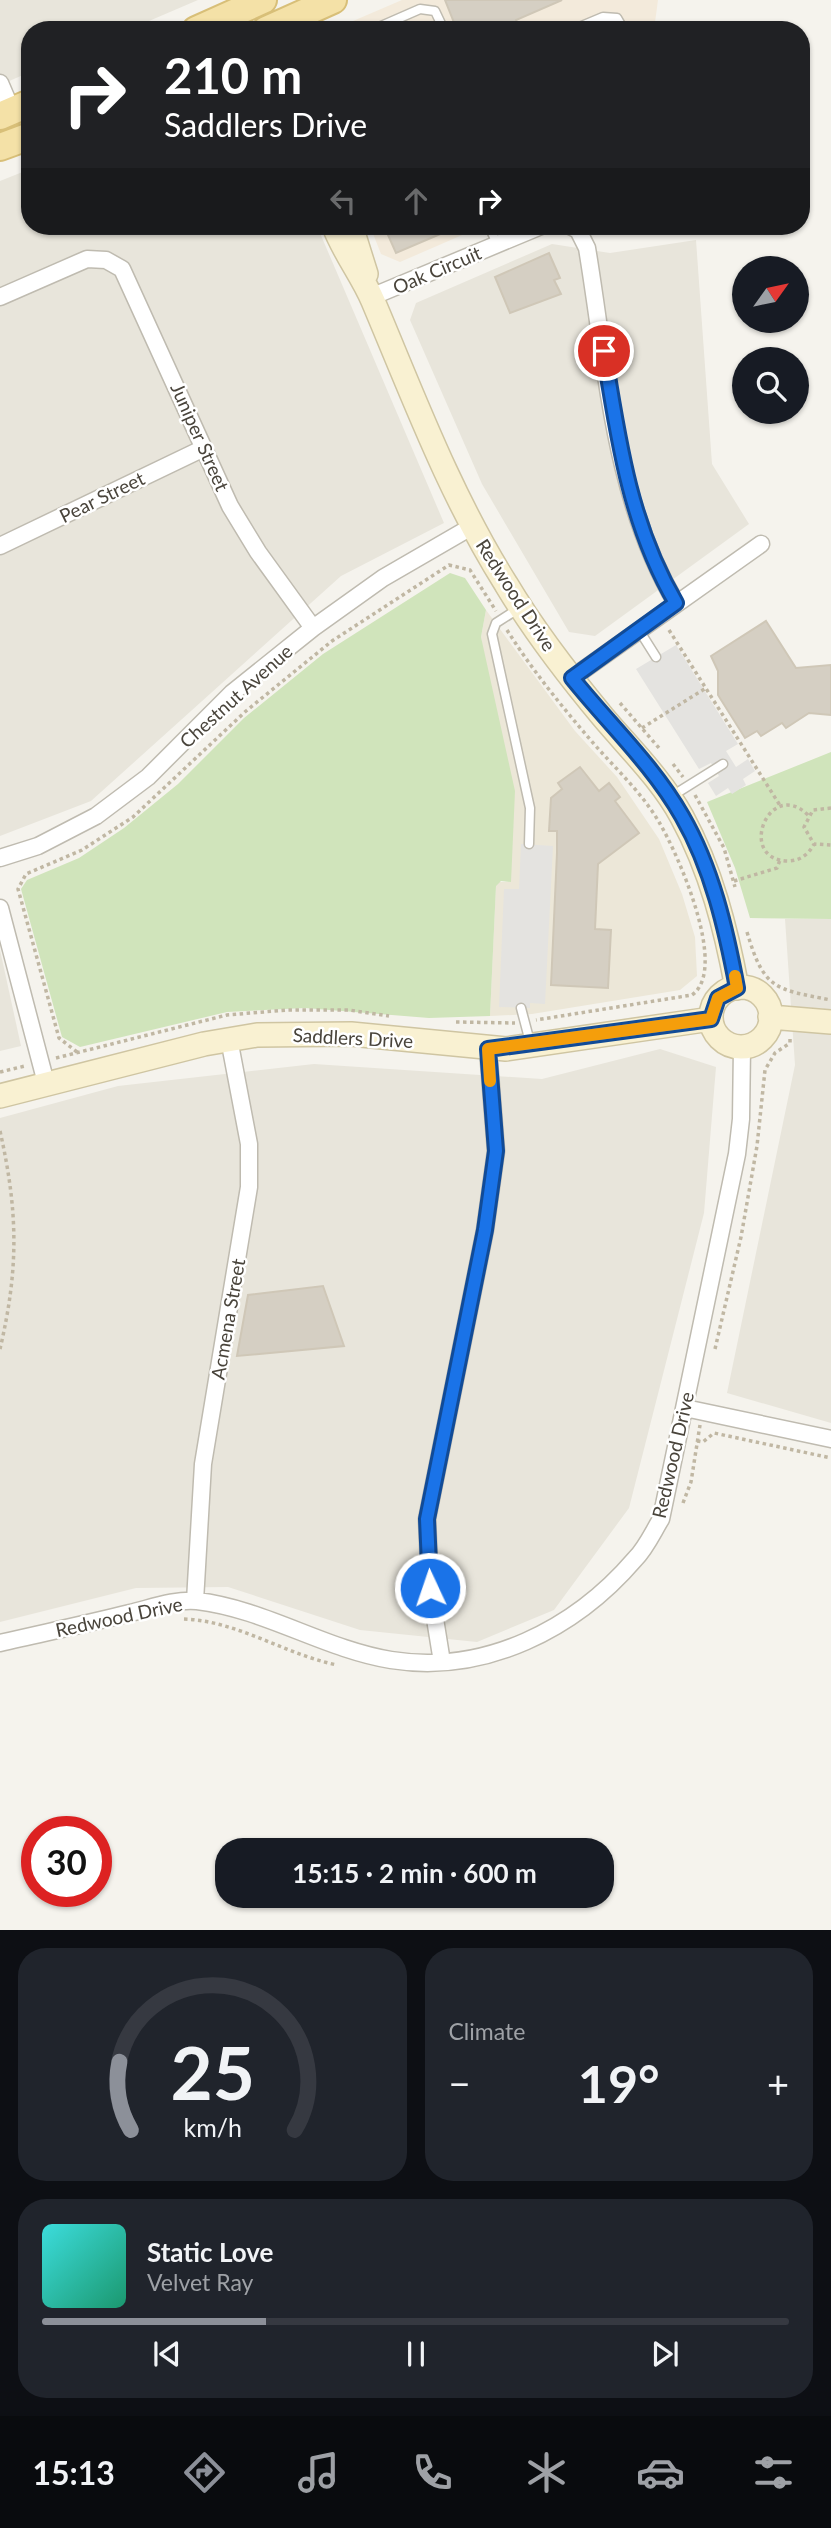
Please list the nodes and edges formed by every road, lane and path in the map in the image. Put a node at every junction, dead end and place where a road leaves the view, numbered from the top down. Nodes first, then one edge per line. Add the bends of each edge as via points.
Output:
1 (333, 0) edge
2 (259, 1) edge
3 (216, 21) edge
4 (265, 21) edge
5 (286, 21) edge
6 (394, 21) edge
7 (440, 21) edge
8 (593, 21) edge
9 (619, 21) edge
10 (0, 83) edge
11 (14, 110) edge
12 (21, 139) edge
13 (0, 147) edge
14 (338, 235) edge
15 (354, 235) edge
16 (493, 235) edge
17 (519, 235) edge
18 (580, 235) edge
19 (497, 244) junction
20 (0, 297) edge
21 (371, 297) junction
22 (204, 448) junction
23 (471, 527) junction
24 (761, 544) dead end
25 (0, 547) edge
26 (676, 603) junction
27 (520, 607) junction
28 (501, 620) junction
29 (313, 628) junction
30 (639, 630) junction
31 (668, 630) dead end
32 (656, 657) dead end
33 (572, 678) junction
34 (706, 688) junction
35 (642, 728) dead end
36 (723, 764) dead end
37 (669, 798) junction
38 (781, 807) junction
39 (831, 808) edge
40 (808, 815) junction
41 (529, 844) dead end
42 (814, 844) junction
43 (829, 846) edge
44 (831, 853) edge
45 (0, 858) edge
46 (780, 860) junction
47 (733, 881) dead end
48 (0, 908) edge
49 (757, 964) dead end
50 (705, 975) dead end
51 (737, 988) junction
52 (831, 1000) edge
53 (521, 1008) dead end
54 (770, 1017) junction
55 (711, 1019) junction
56 (831, 1022) edge
57 (229, 1039) junction
58 (530, 1045) junction
59 (742, 1047) junction
60 (488, 1049) junction
61 (78, 1052) dead end
62 (20, 1067) dead end
63 (0, 1072) edge
64 (46, 1083) junction
65 (0, 1096) edge
66 (0, 1131) edge
67 (0, 1349) edge
68 (684, 1408) junction
69 (699, 1429) dead end
70 (831, 1438) edge
71 (697, 1441) junction
72 (831, 1458) edge
73 (678, 1514) dead end
74 (195, 1601) junction
75 (173, 1619) dead end
76 (0, 1643) edge
77 (442, 1662) junction
78 (345, 1666) dead end

1 - 5 main road
2 - 3 main road
2 - 4 street
6 - 7 lane via 425,8 435,11
8 - 9 lane via 603,17
10 - 11 street
12 - 13 main road
14 - 21 street, Redwood Drive
15 - 21 street, Redwood Drive
16 - 19 lane
17 - 19 street, Oak Circuit
18 - 26 street via 587,248 632,502 649,552
19 - 21 street, Oak Circuit
20 - 22 street, Juniper Street via 87,259 106,260 122,269
21 - 23 street, Redwood Drive
22 - 25 street, Pear Street
22 - 29 street, Juniper Street via 230,506
23 - 27 street, Redwood Drive
23 - 29 street, Chestnut Avenue via 383,578
24 - 26 street
26 - 30 street
27 - 28 lane
27 - 33 street, Redwood Drive
28 - 41 lane via 492,634 530,808
28 - 50 path via 524,658 659,822 692,895 707,957
28 - 61 path via 470,570 449,565 332,641 246,710 133,817 82,850 26,874 18,889 59,1038
29 - 45 street, Chestnut Avenue via 232,694 148,777 107,808 38,846
30 - 32 lane
30 - 33 street
31 - 34 path
33 - 37 street, Redwood Drive
34 - 35 path
34 - 38 path
36 - 37 lane
37 - 51 street, Redwood Drive via 702,857
38 - 40 path via 794,806
38 - 46 path via 769,813 761,829 763,846
39 - 40 path via 819,807
40 - 42 path via 804,827
42 - 43 path
42 - 46 path via 795,861
43 - 44 path
46 - 47 path via 769,872
48 - 64 street
49 - 52 path via 778,988
51 - 54 street via 762,997
51 - 55 street via 718,998
53 - 58 lane
54 - 56 street
54 - 59 street via 762,1038
55 - 58 street, Saddlers Drive
55 - 59 street via 721,1040
57 - 60 street, Saddlers Drive via 351,1034
57 - 64 street, Saddlers Drive
57 - 74 street, Acmena Street via 249,1144 249,1187 203,1464
58 - 60 street, Saddlers Drive
59 - 68 street, Redwood Drive via 737,1154
60 - 77 street via 496,1151 485,1230 427,1519 430,1588
62 - 63 path
64 - 65 street, Saddlers Drive
66 - 67 path via 13,1189 15,1264
68 - 70 street
68 - 77 street, Redwood Drive via 661,1519 638,1557 602,1596 522,1645
69 - 71 path
71 - 72 path via 714,1433
71 - 73 path via 691,1482
74 - 76 street, Redwood Drive
74 - 77 street, Redwood Drive via 234,1608 391,1660
75 - 78 path via 224,1625 318,1661

